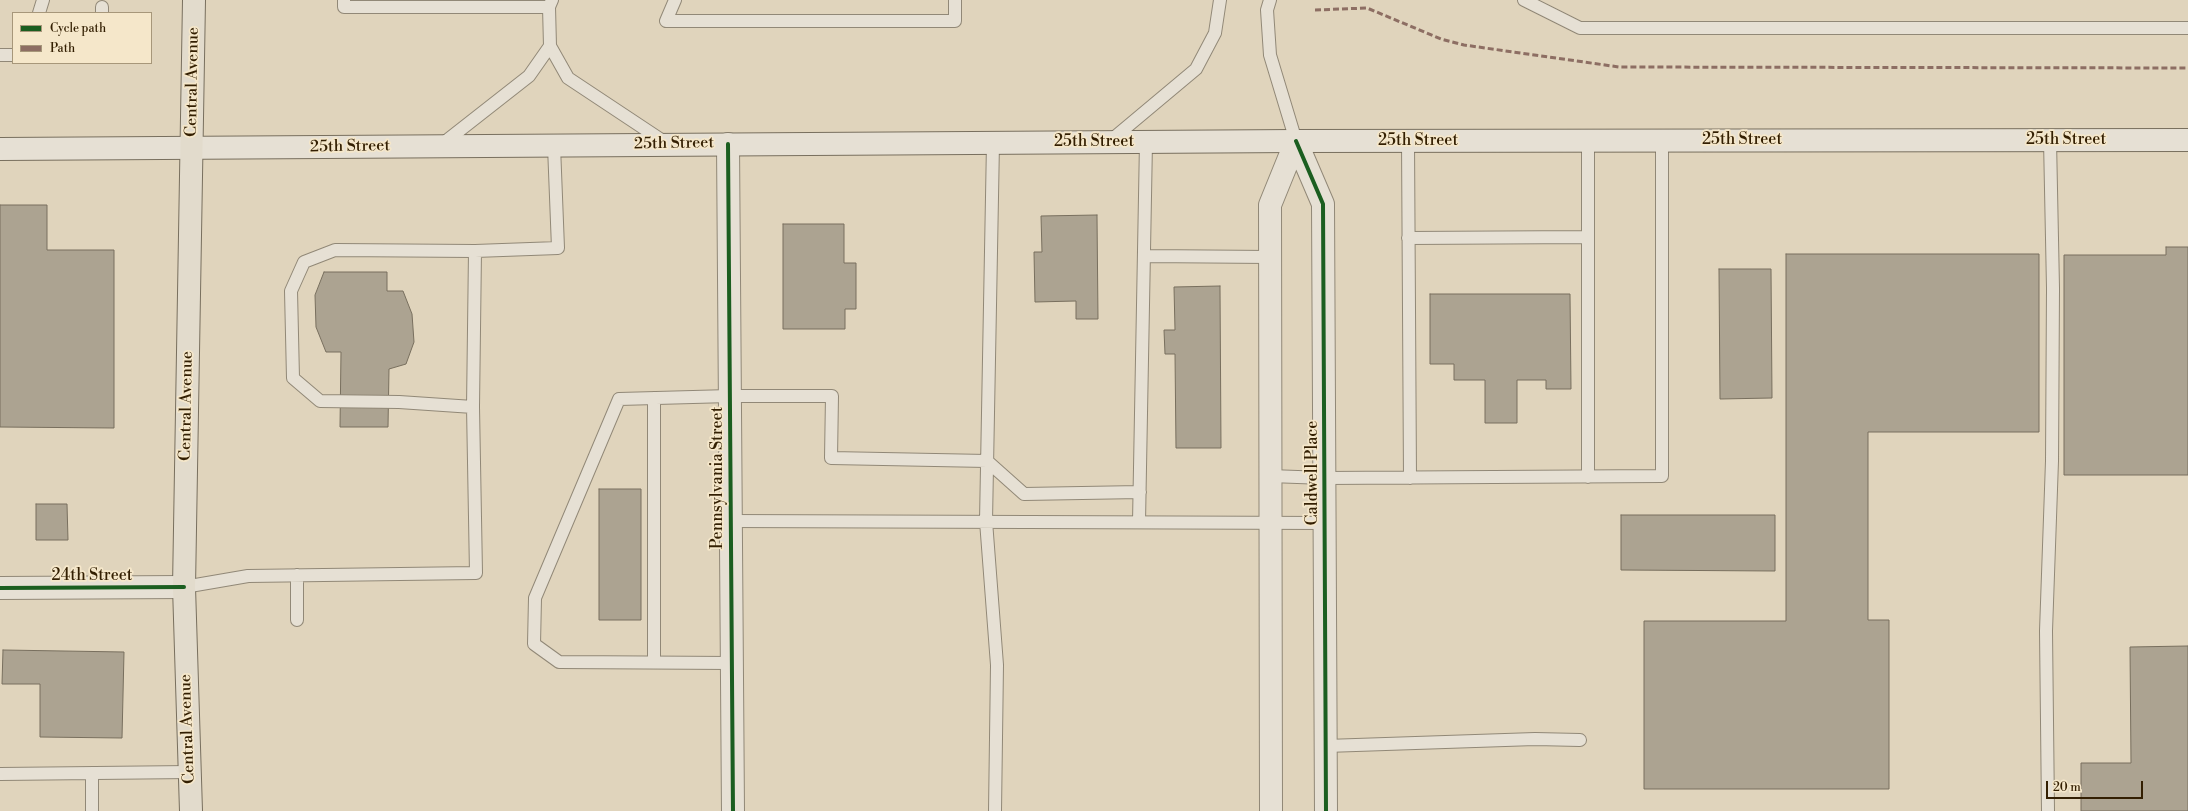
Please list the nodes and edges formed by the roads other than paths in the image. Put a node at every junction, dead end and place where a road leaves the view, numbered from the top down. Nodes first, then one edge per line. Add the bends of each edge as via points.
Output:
1 (43, 0) edge
2 (194, 0) edge
3 (344, 0) edge
4 (675, 0) edge
5 (955, 0) edge
6 (1220, 0) edge
7 (1270, 0) edge
8 (1524, 0) edge
9 (551, 3) edge
10 (39, 12) edge
11 (2188, 28) edge
12 (550, 46) junction
13 (0, 55) edge
14 (12, 55) edge
15 (2050, 140) junction
16 (2188, 140) edge
17 (1296, 141) junction
18 (1408, 141) junction
19 (1588, 141) junction
20 (1662, 141) junction
21 (1109, 142) junction
22 (1146, 142) junction
23 (993, 143) junction
24 (668, 144) junction
25 (728, 144) junction
26 (439, 146) junction
27 (554, 146) junction
28 (192, 148) junction
29 (0, 149) edge
30 (1588, 237) junction
31 (1408, 238) junction
32 (475, 251) junction
33 (1144, 256) junction
34 (1270, 257) junction
35 (730, 396) junction
36 (654, 398) junction
37 (474, 407) junction
38 (987, 461) junction
39 (1270, 476) junction
40 (1588, 476) junction
41 (1325, 478) junction
42 (1410, 478) junction
43 (1140, 492) junction
44 (730, 521) junction
45 (986, 521) junction
46 (1140, 522) junction
47 (1270, 522) junction
48 (1325, 524) junction
49 (297, 575) junction
50 (184, 587) junction
51 (0, 588) edge
52 (297, 620) dead end
53 (654, 662) junction
54 (732, 663) junction
55 (1580, 740) dead end
56 (1326, 746) junction
57 (190, 772) junction
58 (92, 773) junction
59 (0, 774) edge
60 (92, 811) edge
61 (191, 811) edge
62 (733, 811) edge
63 (995, 811) edge
64 (1271, 811) edge
65 (1326, 811) edge
66 (2048, 811) edge

1 - 10 lane
2 - 28 main road, Central Avenue
3 - 9 lane via 344,7
4 - 5 lane via 666,21 955,21
6 - 21 lane via 1216,33 1196,69
7 - 17 lane via 1267,10 1270,55
8 - 11 lane via 1580,28
9 - 12 lane
12 - 24 lane via 568,78
12 - 26 lane via 529,76
13 - 14 lane
15 - 16 main road, 25th Street
15 - 20 main road, 25th Street
15 - 66 lane via 2053,295 2052,461 2046,631
17 - 18 main road, 25th Street
17 - 22 main road, 25th Street
17 - 34 main road via 1270,206
17 - 41 main road, Caldwell Place via 1323,204
18 - 19 main road, 25th Street
18 - 31 lane
19 - 20 main road, 25th Street
19 - 30 lane
20 - 40 lane via 1662,476
21 - 22 main road, 25th Street
21 - 23 main road, 25th Street
22 - 33 lane
23 - 25 main road, 25th Street
23 - 38 lane
24 - 25 main road, 25th Street
24 - 27 main road, 25th Street
25 - 35 main road, Pennsylvania Street
26 - 27 main road, 25th Street
26 - 28 main road, 25th Street
27 - 32 lane via 558,248
28 - 29 main road, 25th Street
28 - 50 main road, Central Avenue
30 - 31 lane
30 - 40 lane
31 - 42 lane
32 - 37 lane
32 - 37 lane via 335,250 304,262 291,291 293,378 320,402 399,402
33 - 34 lane
33 - 43 lane
34 - 39 main road
35 - 36 lane
35 - 38 lane via 832,396 831,458
35 - 44 main road, Pennsylvania Street
36 - 53 lane
36 - 53 lane via 619,399 535,598 534,644 559,662
37 - 49 lane via 476,573
38 - 43 lane via 1024,494
38 - 45 lane
39 - 41 lane
39 - 47 main road
40 - 42 lane
41 - 42 lane
41 - 48 main road, Caldwell Place
43 - 46 lane
44 - 45 lane
44 - 54 main road, Pennsylvania Street
45 - 46 lane
45 - 63 lane via 997,665
46 - 47 lane
47 - 48 lane
47 - 64 main road
48 - 56 main road, Caldwell Place
49 - 50 lane via 248,576
49 - 52 lane
50 - 51 main road, 24th Street
50 - 57 main road, Central Avenue
53 - 54 lane
54 - 62 main road, Pennsylvania Street
55 - 56 lane via 1536,739
56 - 65 main road, Caldwell Place
57 - 58 lane
57 - 61 main road, Central Avenue
58 - 59 lane
58 - 60 lane

